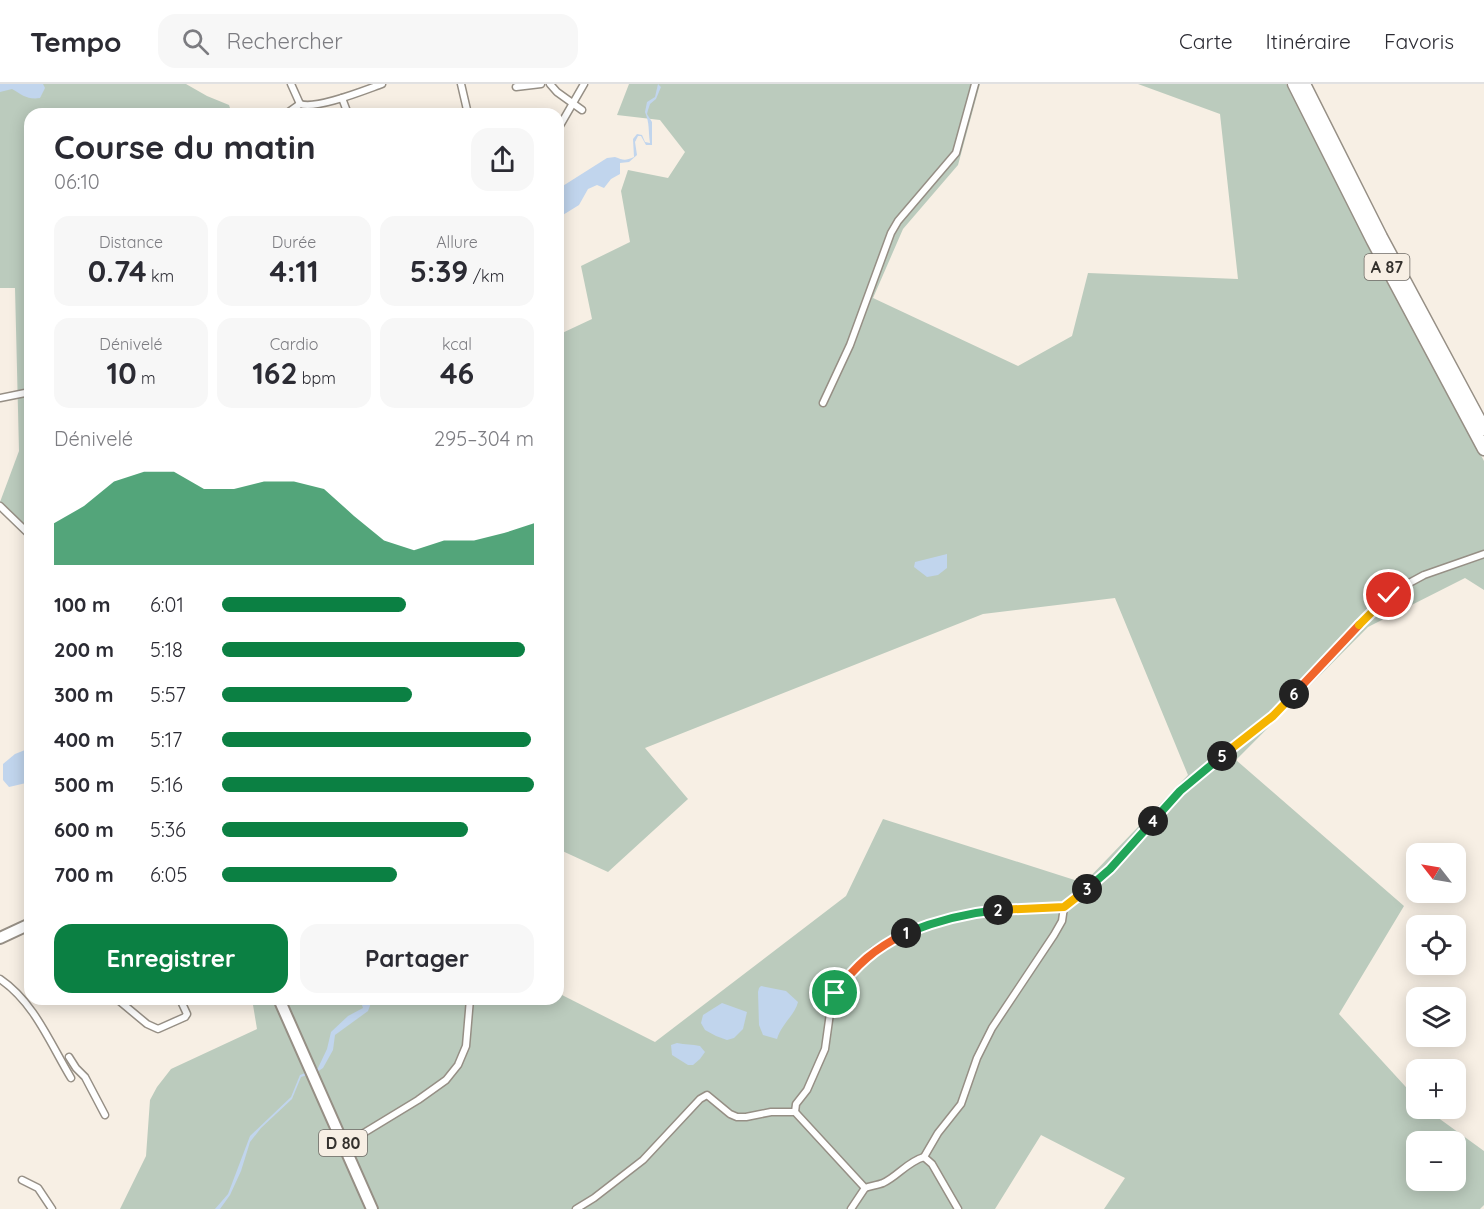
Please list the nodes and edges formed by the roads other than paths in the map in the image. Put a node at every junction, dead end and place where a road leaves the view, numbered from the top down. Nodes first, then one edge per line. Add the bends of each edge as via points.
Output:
1 (291, 84) edge
2 (382, 84) edge
3 (461, 84) edge
4 (540, 84) edge
5 (550, 84) edge
6 (584, 84) edge
7 (975, 84) edge
8 (1294, 84) edge
9 (1304, 84) edge
10 (516, 87) dead end
11 (342, 99) junction
12 (300, 104) junction
13 (573, 105) junction
14 (294, 108) edge
15 (346, 108) edge
16 (467, 108) edge
17 (582, 110) dead end
18 (564, 119) edge
19 (24, 393) edge
20 (0, 398) edge
21 (823, 403) dead end
22 (1484, 429) edge
23 (1484, 448) edge
24 (0, 506) edge
25 (24, 529) edge
26 (1484, 554) edge
27 (1064, 907) junction
28 (24, 928) edge
29 (14, 930) junction
30 (0, 931) edge
31 (0, 938) edge
32 (0, 979) edge
33 (24, 1000) edge
34 (29, 1005) edge
35 (124, 1005) edge
36 (183, 1005) edge
37 (282, 1005) edge
38 (469, 1005) edge
39 (69, 1057) dead end
40 (78, 1070) junction
41 (795, 1112) junction
42 (105, 1115) dead end
43 (344, 1145) junction
44 (924, 1157) junction
45 (22, 1180) dead end
46 (864, 1188) junction
47 (52, 1209) edge
48 (372, 1209) edge
49 (576, 1209) edge
50 (851, 1209) edge
51 (958, 1209) edge

1 - 12 street
2 - 11 street
3 - 16 street
4 - 10 street
5 - 13 street
6 - 13 street
7 - 21 street via 956,153 891,233 850,345
8 - 23 highway, A 87 via 1377,250
9 - 22 highway, A 87
11 - 12 street
11 - 15 street
12 - 14 street
13 - 17 street
13 - 18 street
19 - 20 street
24 - 25 street
26 - 27 street via 1418,578 1372,609 1273,716 1180,791 1110,869
27 - 41 street via 980,912 905,933 873,951 835,993 825,1049
27 - 44 street via 1054,935 992,1028 961,1104
28 - 29 main road
29 - 30 main road
29 - 31 main road
32 - 33 street
34 - 40 street via 70,1077
35 - 36 street via 158,1029 185,1017
37 - 43 main road, D 80
38 - 43 street via 466,1046 446,1080
39 - 40 street
40 - 42 street
41 - 46 street
41 - 49 street via 737,1117 707,1095 644,1160
43 - 48 main road, D 80
44 - 46 street via 885,1182
44 - 51 street
45 - 47 street via 38,1188
46 - 50 street

